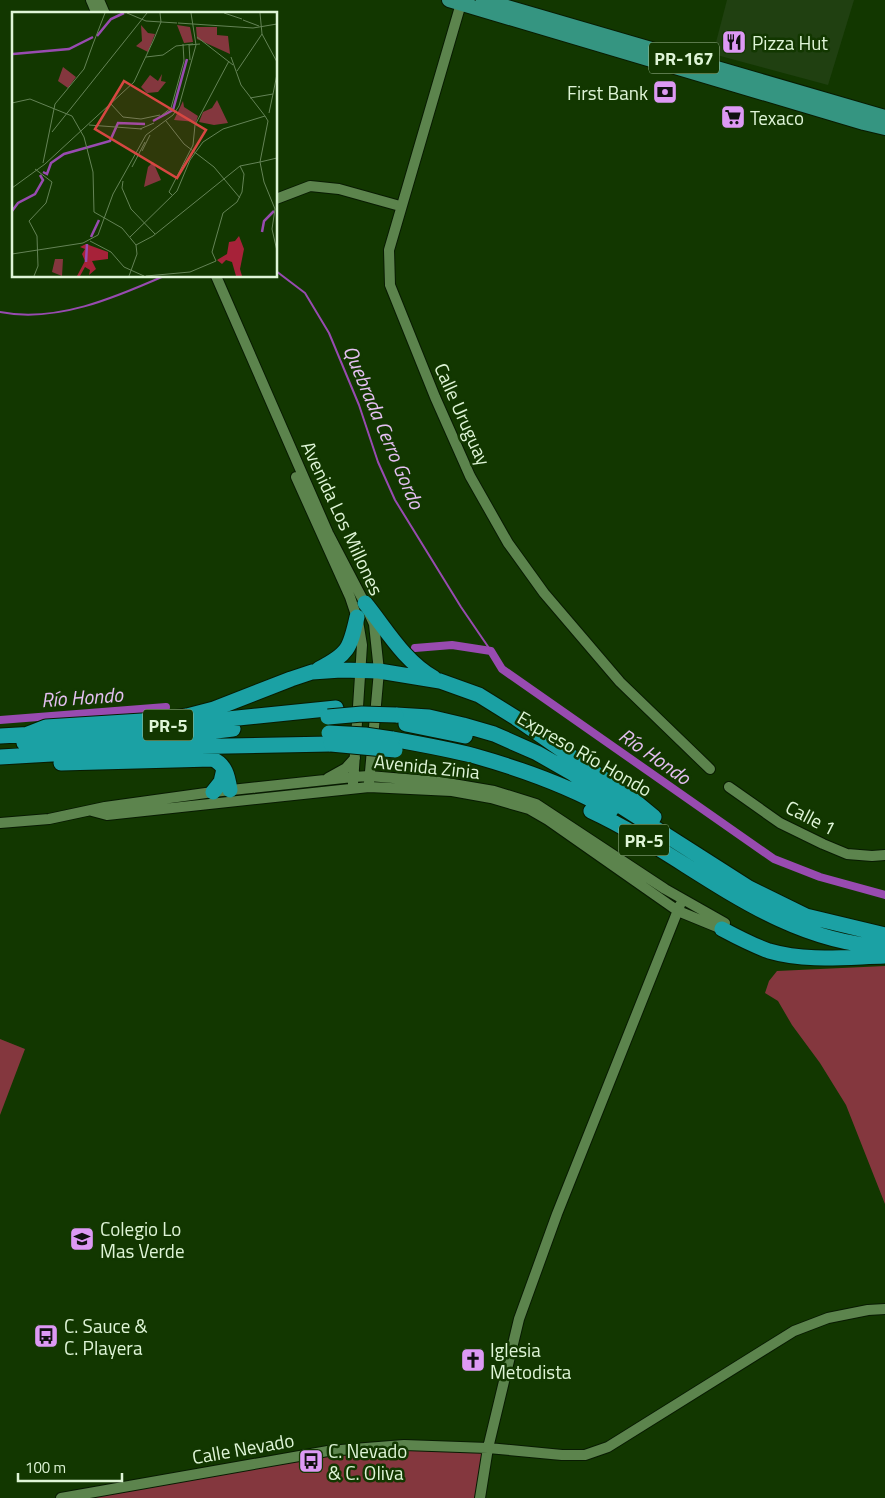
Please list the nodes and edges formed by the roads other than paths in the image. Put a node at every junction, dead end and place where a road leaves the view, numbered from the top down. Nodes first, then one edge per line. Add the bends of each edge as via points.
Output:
1 (91, 0) edge
2 (99, 0) edge
3 (483, 0) edge
4 (457, 1) edge
5 (96, 12) edge
6 (104, 12) edge
7 (885, 118) edge
8 (885, 128) edge
9 (278, 198) edge
10 (400, 206) junction
11 (210, 278) edge
12 (217, 278) edge
13 (365, 604) junction
14 (357, 617) junction
15 (360, 670) junction
16 (379, 671) junction
17 (312, 672) junction
18 (440, 681) junction
19 (397, 711) junction
20 (332, 712) junction
21 (374, 724) junction
22 (28, 734) junction
23 (0, 736) edge
24 (330, 739) junction
25 (393, 744) junction
26 (0, 745) edge
27 (0, 750) edge
28 (0, 757) edge
29 (355, 758) junction
30 (370, 759) junction
31 (0, 763) edge
32 (710, 768) dead end
33 (224, 769) junction
34 (369, 776) junction
35 (353, 777) junction
36 (393, 778) junction
37 (317, 782) junction
38 (369, 787) junction
39 (729, 787) dead end
40 (353, 788) junction
41 (598, 791) junction
42 (212, 792) junction
43 (230, 796) junction
44 (607, 808) junction
45 (92, 811) junction
46 (654, 817) junction
47 (0, 823) edge
48 (885, 855) edge
49 (682, 900) junction
50 (678, 911) junction
51 (724, 926) junction
52 (885, 927) edge
53 (885, 935) edge
54 (885, 939) edge
55 (885, 947) edge
56 (885, 956) edge
57 (885, 1309) edge
58 (488, 1448) junction
59 (61, 1498) edge
60 (480, 1498) edge

1 - 5 street
2 - 6 street
3 - 7 main road, PR-167
4 - 8 main road, PR-167
4 - 10 street, Calle Uruguay
9 - 10 street via 310,186 339,189
10 - 32 street, Calle Uruguay via 389,250 390,285 434,397 470,476 508,543 544,593 620,682
11 - 14 street, Avenida Los Millones
12 - 13 street, Avenida Los Millones via 324,524
13 - 16 street, Avenida Los Millones via 374,624
13 - 18 highway via 409,660
14 - 15 street, Avenida Los Millones via 362,645
14 - 17 highway via 352,639 342,655
15 - 16 highway
15 - 17 highway
15 - 29 street, Avenida Los Millones
16 - 18 highway
16 - 21 street, Avenida Los Millones
17 - 22 highway via 187,716 46,727
18 - 46 highway via 466,689 494,704
19 - 20 highway, Expreso Río Hondo / PR-5
19 - 41 highway via 463,724 494,734 537,753
19 - 46 highway, Expreso Río Hondo / PR-5 via 433,710 491,724 546,750
20 - 22 highway, Expreso Río Hondo / PR-5
20 - 26 highway via 208,732
21 - 30 street, Avenida Los Millones
21 - 41 highway via 413,725 488,743 538,762
21 - 44 highway via 489,751 535,767 584,792
22 - 23 highway, Expreso Río Hondo / PR-5
24 - 25 highway, PR-5, bridge
24 - 27 highway
24 - 28 highway, PR-5
25 - 44 highway via 475,756 539,777
25 - 55 highway, PR-5 via 413,752 470,764 539,787 616,823 741,901 768,914 839,940
29 - 35 street, Avenida Los Millones
29 - 37 street via 346,768
30 - 34 street, Avenida Los Millones
30 - 36 street via 378,772
31 - 33 highway via 210,758
33 - 42 highway via 221,782
33 - 43 highway
34 - 35 street, Avenida Zinia
34 - 36 street, Avenida Zinia
34 - 38 street, Avenida Los Millones
35 - 37 street, Avenida Zinia
35 - 40 street, Avenida Los Millones
36 - 49 street, Avenida Zinia via 494,791 536,804
37 - 43 street, Avenida Zinia
38 - 40 street, Avenida Zinia
38 - 50 street, Avenida Zinia via 452,791 528,809
39 - 48 street, Calle 1 via 780,823 823,844 847,854
40 - 43 street, Avenida Zinia
41 - 53 highway via 749,888 806,916
42 - 43 street, Avenida Zinia
42 - 45 street, Avenida Zinia
43 - 45 street, Avenida Zinia via 107,815
44 - 54 highway via 701,863 745,894 826,928
45 - 47 street, Avenida Zinia
46 - 52 highway, Expreso Río Hondo / PR-5 via 774,894 845,919
49 - 50 street
49 - 51 street, Avenida Zinia
50 - 51 street, Avenida Zinia
50 - 58 street via 557,1214 519,1319
51 - 56 highway via 768,950 801,957
57 - 58 street, Calle Nevado via 828,1318 794,1332 608,1447 585,1454 562,1455
58 - 59 street, Calle Nevado via 404,1445 328,1451
58 - 60 street

